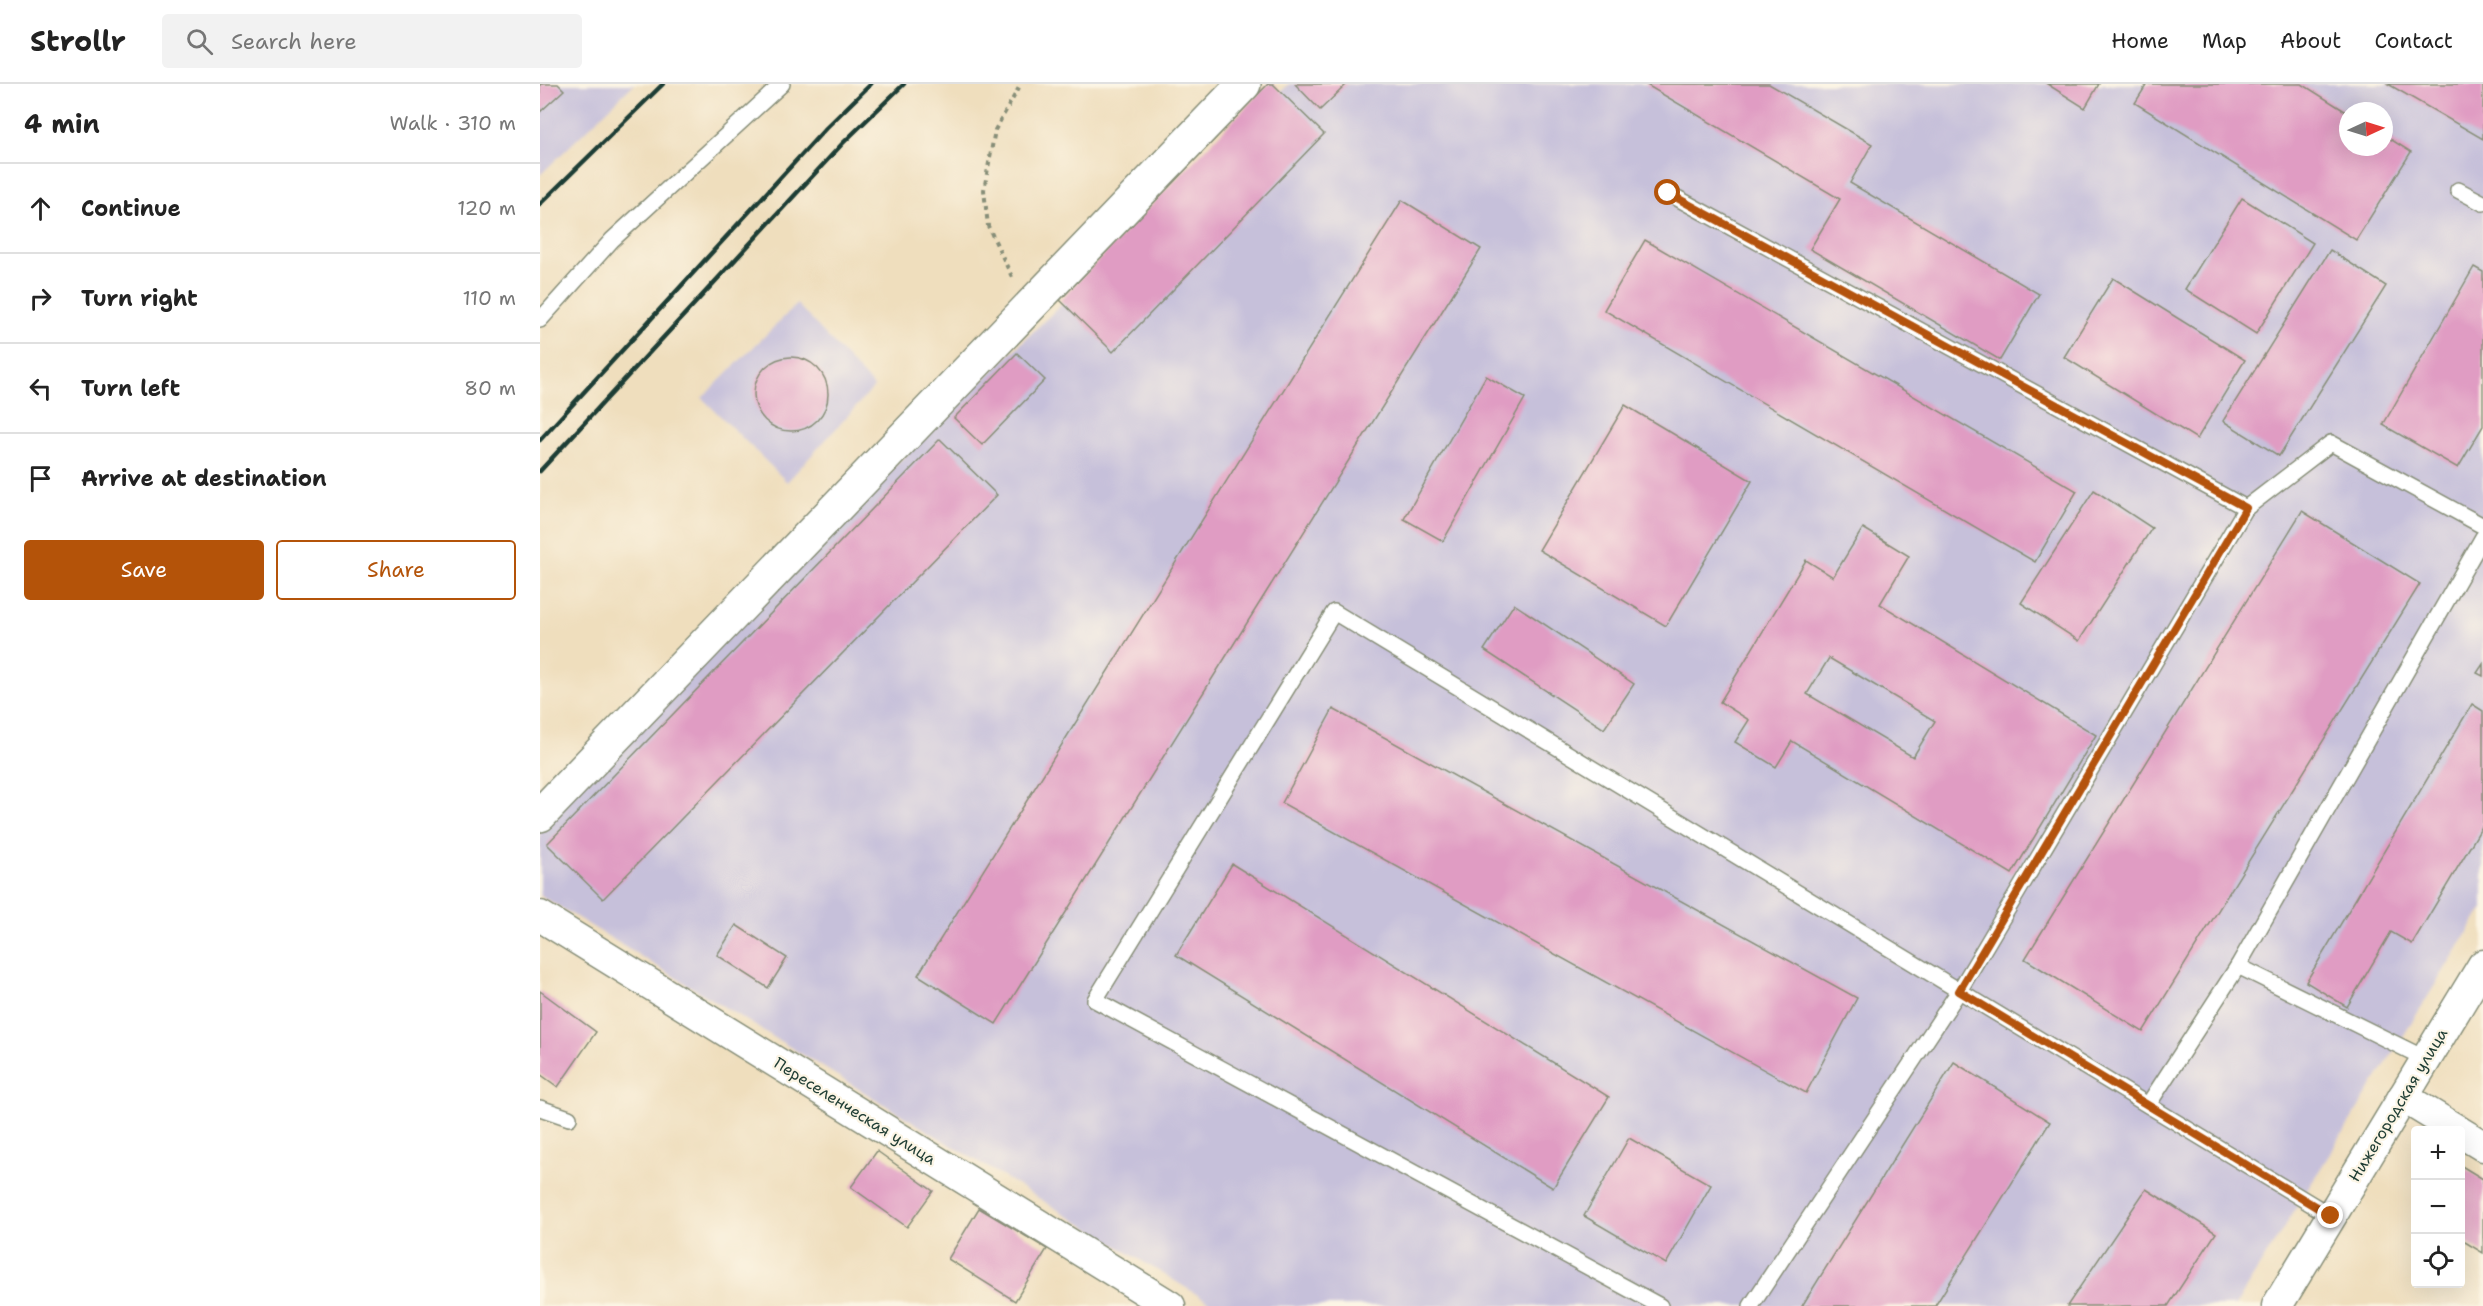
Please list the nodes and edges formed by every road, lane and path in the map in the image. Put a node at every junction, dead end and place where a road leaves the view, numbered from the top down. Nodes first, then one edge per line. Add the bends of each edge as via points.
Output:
1 (782, 84) edge
2 (1021, 84) edge
3 (1244, 84) edge
4 (2458, 190) dead end
5 (1668, 193) dead end
6 (2483, 203) edge
7 (1027, 309) junction
8 (540, 320) edge
9 (2246, 508) junction
10 (2483, 526) edge
11 (2483, 537) edge
12 (540, 815) edge
13 (540, 916) edge
14 (2483, 965) edge
15 (2238, 966) junction
16 (1959, 991) junction
17 (2426, 1059) junction
18 (2403, 1097) junction
19 (2148, 1105) junction
20 (540, 1108) edge
21 (569, 1118) dead end
22 (2449, 1126) edge
23 (2465, 1136) edge
24 (2483, 1146) edge
25 (2331, 1216) junction
26 (1170, 1306) edge
27 (1660, 1306) edge
28 (1751, 1306) edge
29 (2277, 1306) edge

1 - 8 lane via 612,240
2 - 7 path via 995,130 984,190 988,226
3 - 7 street
4 - 6 lane
5 - 9 lane
7 - 12 street
9 - 10 lane via 2331,443
9 - 16 lane
11 - 15 lane
13 - 26 street, Переселенческая улица
14 - 17 street, Нижегородская улица
15 - 17 lane
15 - 19 lane
16 - 19 lane
16 - 27 lane via 1334,612 1095,1000
16 - 28 lane
17 - 18 street, Нижегородская улица
18 - 22 street
18 - 25 street, Нижегородская улица
19 - 25 lane
20 - 21 lane
23 - 24 street
25 - 29 street, Нижегородская улица

